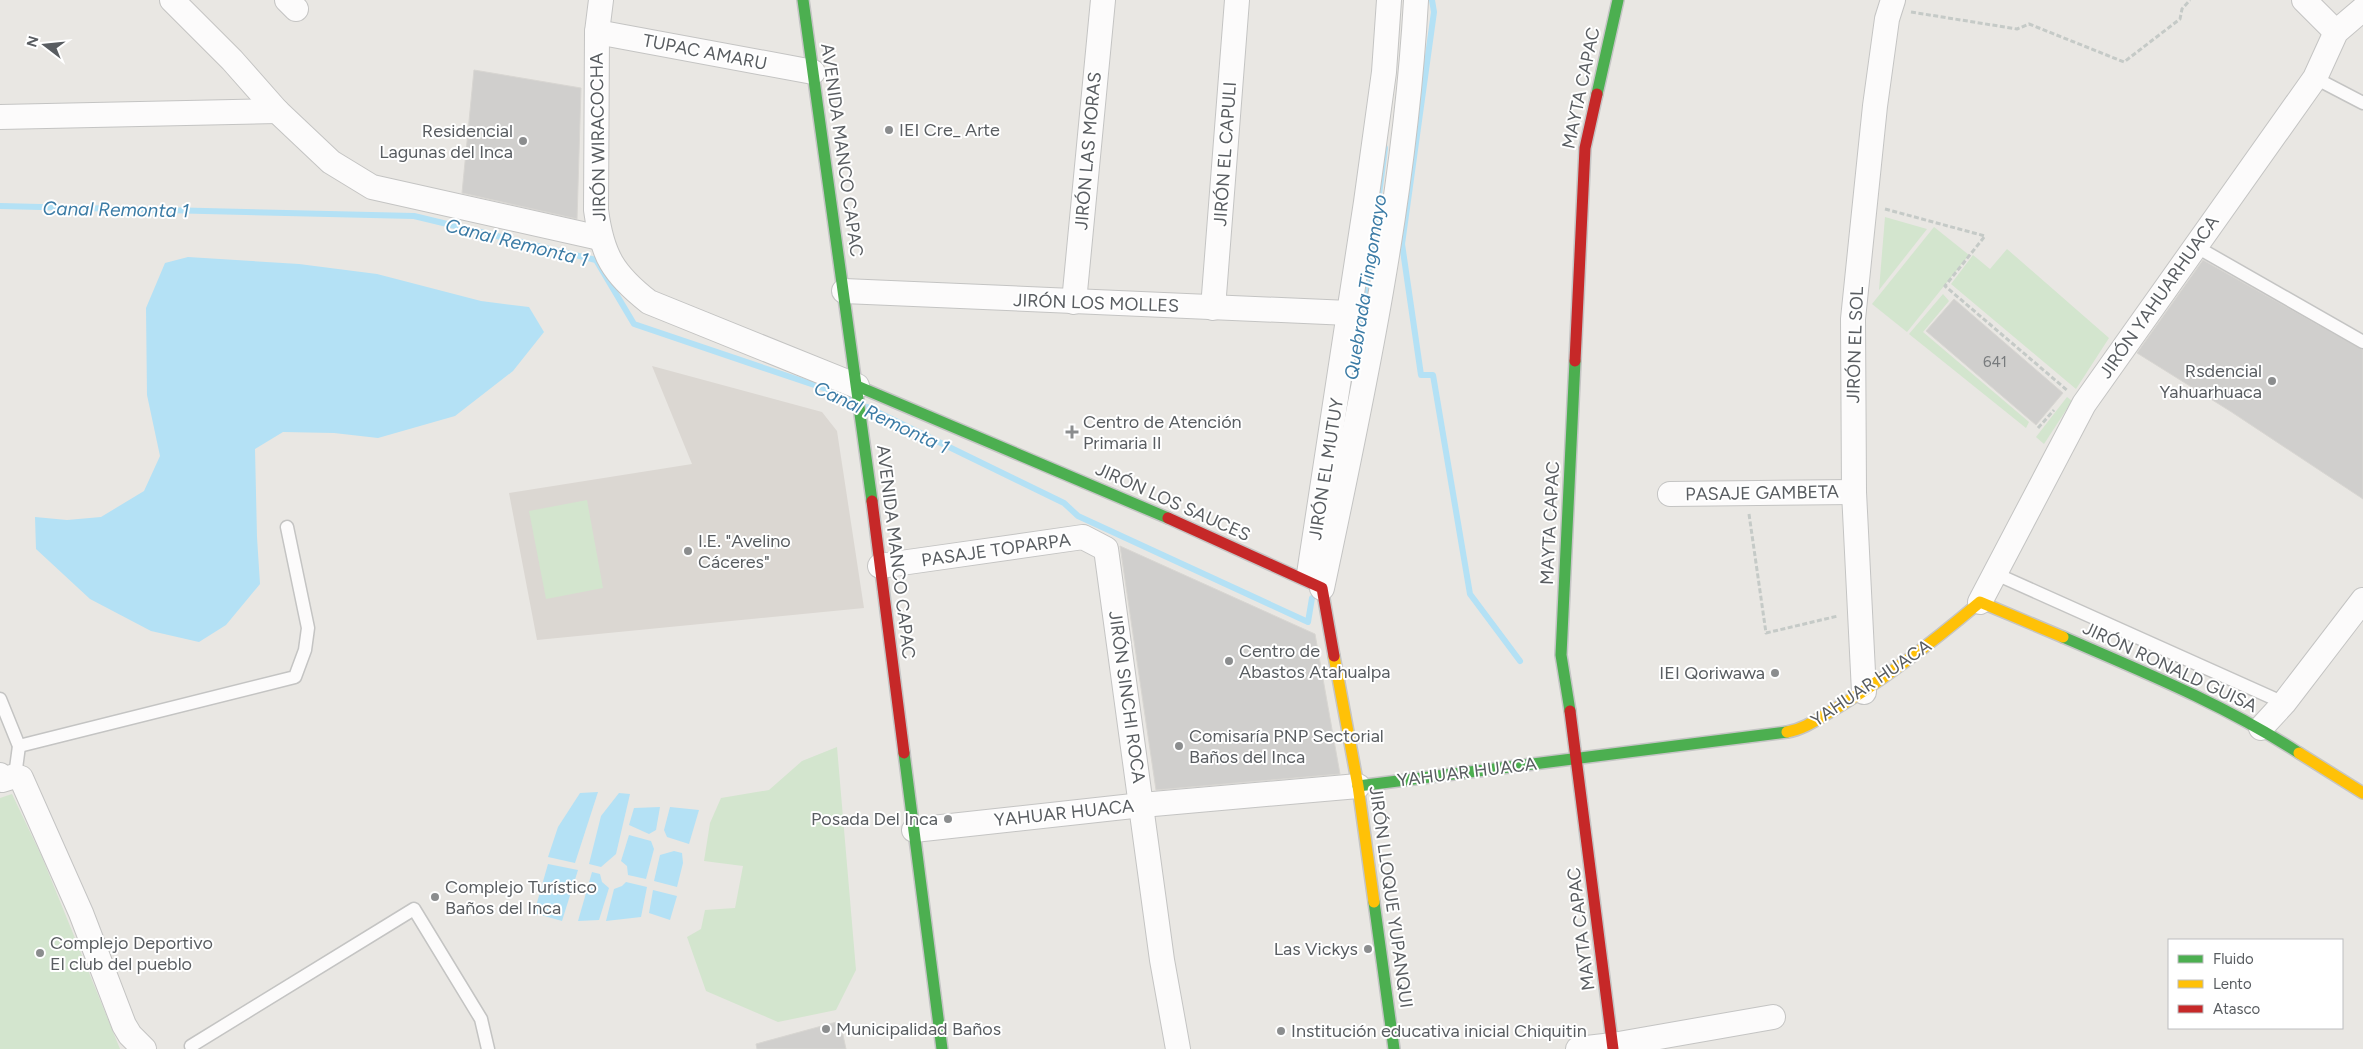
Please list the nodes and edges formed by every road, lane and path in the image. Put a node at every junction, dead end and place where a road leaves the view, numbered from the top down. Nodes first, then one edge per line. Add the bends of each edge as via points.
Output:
1 (172, 0) edge
2 (287, 0) edge
3 (298, 0) edge
4 (601, 0) edge
5 (803, 0) edge
6 (1103, 0) edge
7 (1237, 0) edge
8 (1389, 0) edge
9 (1416, 0) edge
10 (1618, 0) edge
11 (2190, 0) edge
12 (2304, 0) edge
13 (1892, 4) edge
14 (2363, 10) edge
15 (597, 32) junction
16 (2336, 32) junction
17 (813, 72) junction
18 (2315, 78) junction
19 (2363, 103) edge
20 (277, 111) junction
21 (0, 117) edge
22 (1880, 207) dead end
23 (600, 238) junction
24 (2195, 246) junction
25 (844, 291) junction
26 (1074, 302) junction
27 (1213, 308) junction
28 (1349, 313) junction
29 (2363, 342) edge
30 (858, 391) junction
31 (2084, 404) junction
32 (1854, 492) junction
33 (1670, 494) dead end
34 (1746, 494) junction
35 (287, 527) dead end
36 (1083, 537) joint
37 (880, 566) junction
38 (1996, 574) junction
39 (1315, 585) junction
40 (2363, 600) edge
41 (1980, 602) junction
42 (1858, 610) junction
43 (1864, 692) junction
44 (0, 699) edge
45 (2284, 703) junction
46 (2261, 728) junction
47 (19, 746) junction
48 (1578, 758) junction
49 (4, 778) edge
50 (1358, 786) junction
51 (2363, 793) edge
52 (1142, 805) junction
53 (914, 830) junction
54 (1773, 1017) dead end
55 (191, 1046) dead end
56 (1613, 1047) edge
57 (144, 1049) edge
58 (488, 1049) edge
59 (942, 1049) edge
60 (1178, 1049) edge
61 (1394, 1049) edge
62 (1578, 1049) edge

1 - 20 street
2 - 3 street via 296,9
4 - 15 street, JIRÓN WIRACOCHA
5 - 17 street, AVENIDA MANCO CAPAC
6 - 26 street, JIRÓN LAS MORAS
7 - 27 street, JIRÓN EL CAPULI
8 - 28 street, JIRÓN EL MUTUY via 1384,72
9 - 39 street via 1404,135 1369,364
10 - 48 street, MAYTA CAPAC via 1585,148 1561,655
11 - 13 path via 2182,9 2180,19 2124,62 2029,24 2017,29
12 - 16 street
13 - 32 street, JIRÓN EL SOL via 1875,106 1853,319
14 - 16 street, JIRÓN YAHUARHUACA
15 - 17 street, TUPAC AMARU
15 - 23 street, JIRÓN WIRACOCHA via 596,210
16 - 18 street, JIRÓN YAHUARHUACA
17 - 25 street, AVENIDA MANCO CAPAC
18 - 19 lane
18 - 24 street, JIRÓN YAHUARHUACA
20 - 21 street
20 - 23 street via 331,162 372,187
22 - 31 path via 1985,236 1946,286
23 - 30 street, JIRÓN WIRACOCHA via 612,266 626,285 648,302
24 - 29 lane
24 - 31 street, JIRÓN YAHUARHUACA
25 - 26 street, JIRÓN LOS MOLLES
25 - 30 street, AVENIDA MANCO CAPAC
26 - 27 street, JIRÓN LOS MOLLES
27 - 28 street, JIRÓN LOS MOLLES
28 - 39 street, JIRÓN EL MUTUY
30 - 37 street, AVENIDA MANCO CAPAC
30 - 39 street, JIRÓN LOS SAUCES via 1100,488
31 - 38 street, JIRÓN YAHUARHUACA
32 - 34 street, PASAJE GAMBETA
32 - 42 street, JIRÓN EL SOL
33 - 34 street, PASAJE GAMBETA
34 - 42 path via 1766,633
35 - 47 lane via 308,628 305,650 295,677
36 - 37 street, PASAJE TOPARPA
36 - 52 street, JIRÓN SINCHI ROCA via 1106,549
37 - 53 street, AVENIDA MANCO CAPAC
38 - 41 street, JIRÓN YAHUARHUACA
38 - 45 lane
39 - 50 street, JIRÓN LLOQUE YUPANQUI
40 - 45 street
41 - 43 street, YAHUAR HUACA via 1929,646
41 - 46 street, JIRÓN RONALD GUISA via 2185,689
42 - 43 street, JIRÓN EL SOL
43 - 48 street, YAHUAR HUACA via 1800,730
44 - 47 lane
45 - 46 street
46 - 51 street, JIRÓN RONALD GUISA
47 - 49 lane
48 - 50 street, YAHUAR HUACA
48 - 56 street, MAYTA CAPAC
49 - 57 street via 21,778 81,913 124,1025
50 - 52 street, YAHUAR HUACA
50 - 61 street, JIRÓN LLOQUE YUPANQUI
52 - 53 street, YAHUAR HUACA
52 - 60 street, JIRÓN SINCHI ROCA via 1162,960
53 - 59 street, AVENIDA MANCO CAPAC
54 - 56 street
55 - 58 lane via 414,909 481,1019
56 - 62 street

